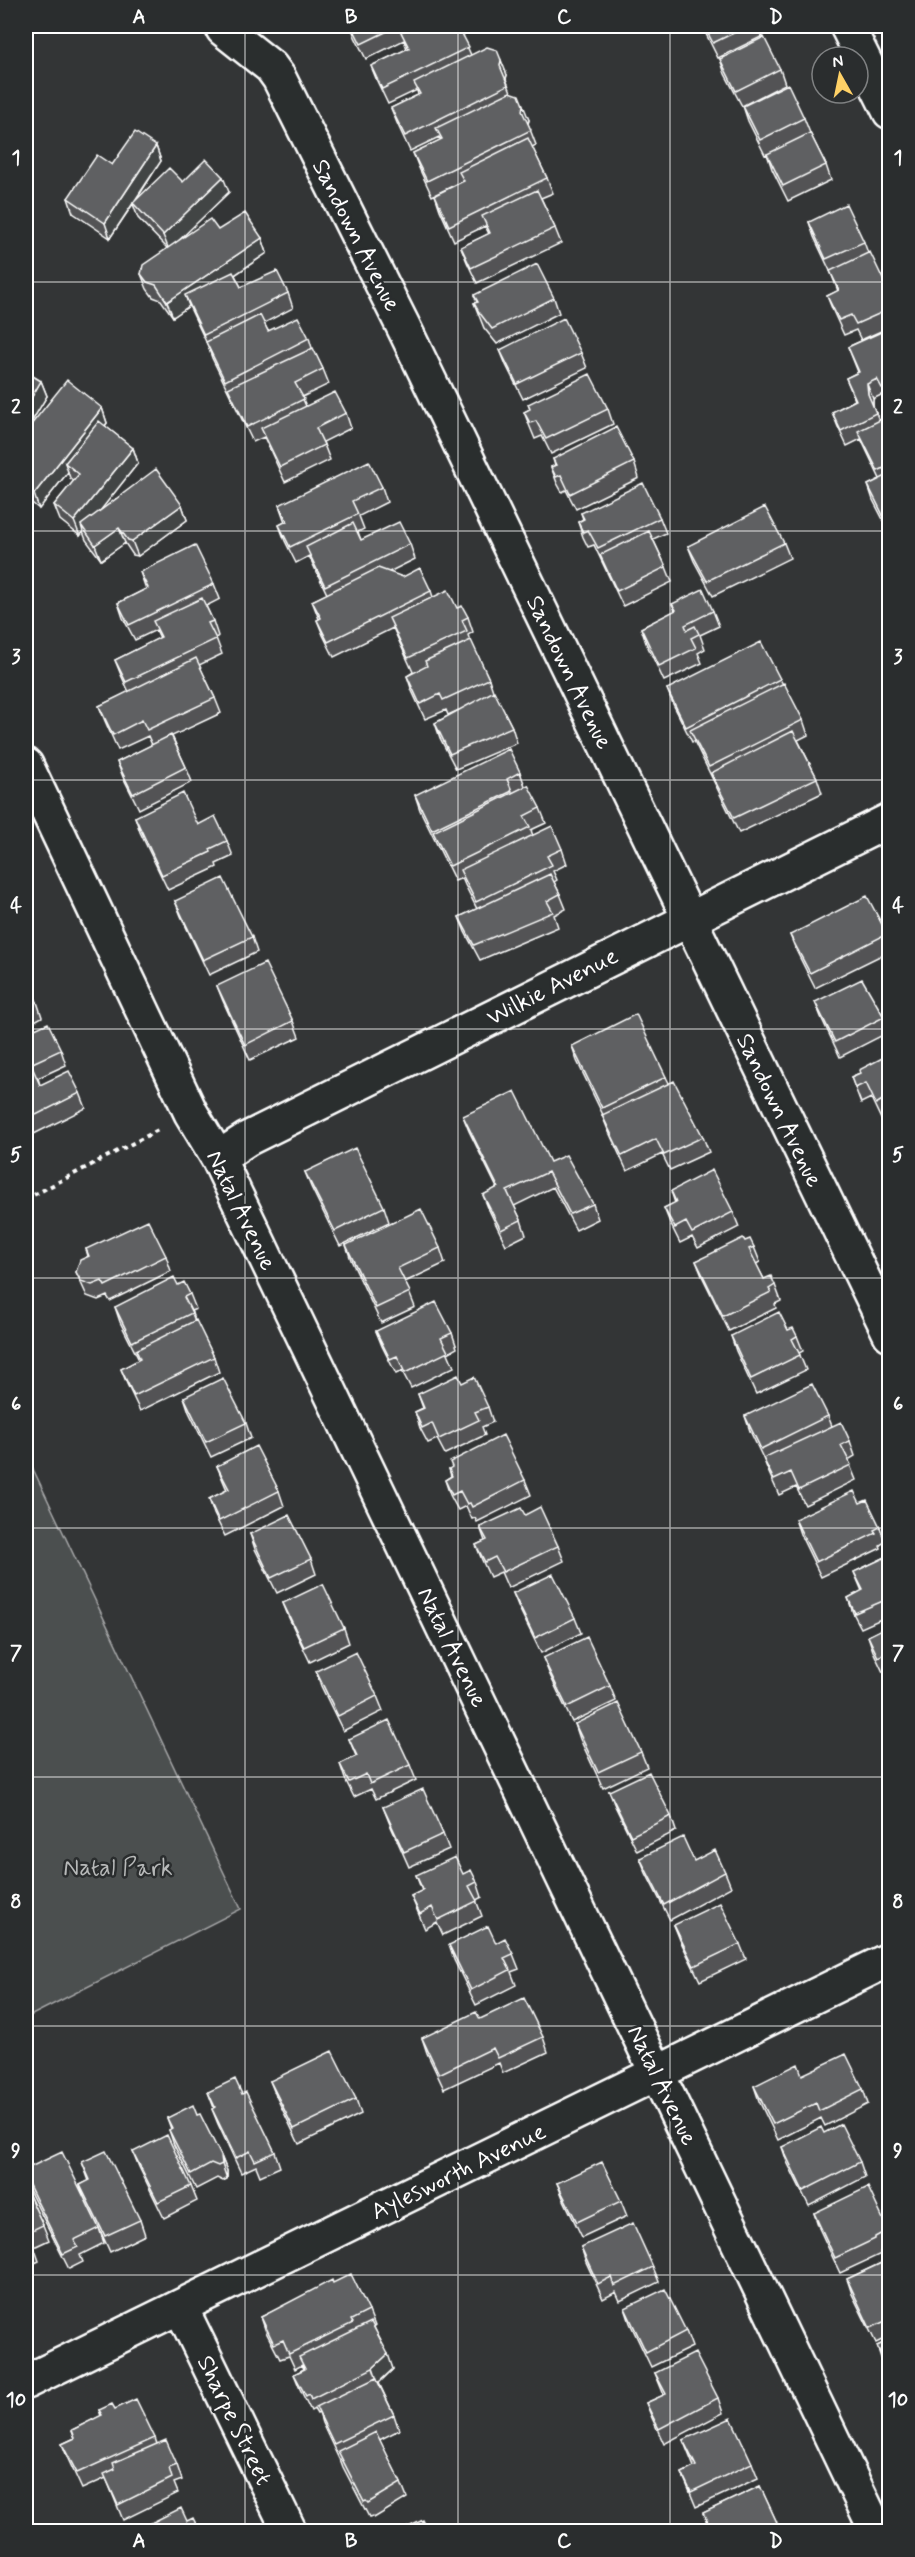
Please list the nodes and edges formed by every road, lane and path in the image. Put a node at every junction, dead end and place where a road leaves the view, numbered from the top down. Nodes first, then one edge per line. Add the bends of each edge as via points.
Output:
1 (847, 26) edge
2 (223, 29) dead end
3 (890, 112) edge
4 (26, 765) edge
5 (890, 820) edge
6 (688, 918) junction
7 (191, 1113) junction
8 (218, 1158) junction
9 (26, 1199) edge
10 (890, 1334) edge
11 (890, 1959) edge
12 (657, 2072) junction
13 (181, 2308) junction
14 (26, 2382) edge
15 (290, 2532) edge
16 (877, 2532) edge

1 - 3 street
2 - 6 street, Sandown Avenue via 271,67 279,78
4 - 7 street, Natal Avenue
5 - 6 street, Wilkie Avenue
6 - 8 street, Wilkie Avenue via 247,1139
6 - 10 street, Sandown Avenue
7 - 8 street, Natal Avenue
7 - 9 path
8 - 12 street, Natal Avenue
11 - 12 street, Aylesworth Avenue
12 - 13 street, Aylesworth Avenue
12 - 16 street, Natal Avenue
13 - 14 street, Aylesworth Avenue
13 - 15 street, Sharpe Street

